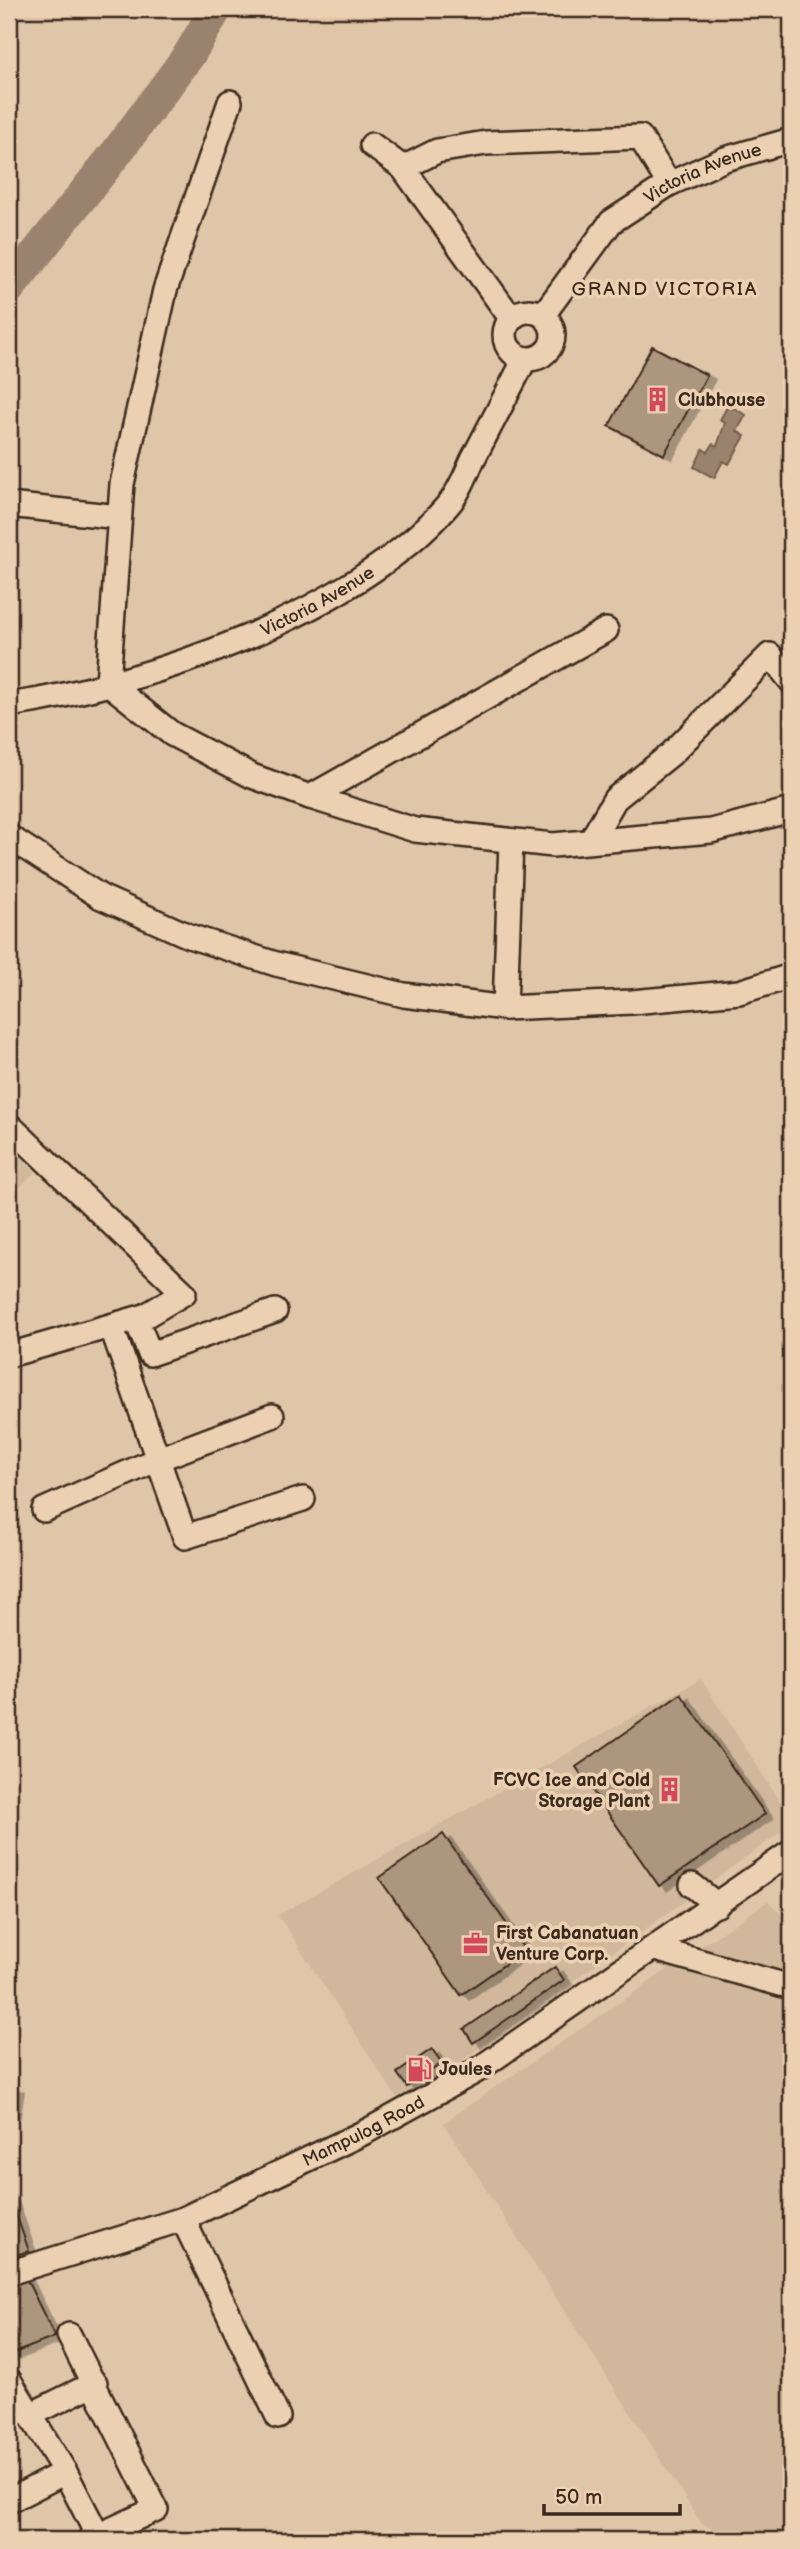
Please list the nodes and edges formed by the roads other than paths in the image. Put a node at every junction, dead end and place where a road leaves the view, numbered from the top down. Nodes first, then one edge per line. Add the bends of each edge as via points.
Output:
1 (230, 102) dead end
2 (791, 140) edge
3 (372, 145) dead end
4 (403, 168) junction
5 (669, 184) junction
6 (543, 314) junction
7 (511, 318) junction
8 (525, 359) junction
9 (9, 505) edge
10 (119, 517) junction
11 (606, 630) dead end
12 (791, 681) edge
13 (108, 683) junction
14 (9, 705) edge
15 (310, 797) junction
16 (791, 810) edge
17 (9, 837) edge
18 (592, 839) junction
19 (511, 841) junction
20 (791, 975) edge
21 (505, 1008) junction
22 (9, 1125) edge
23 (275, 1311) dead end
24 (136, 1319) junction
25 (112, 1328) junction
26 (9, 1355) edge
27 (272, 1416) dead end
28 (158, 1460) junction
29 (303, 1499) dead end
30 (44, 1510) dead end
31 (791, 1852) edge
32 (692, 1885) dead end
33 (717, 1905) junction
34 (655, 1949) junction
35 (791, 1987) edge
36 (183, 2219) junction
37 (9, 2273) edge
38 (69, 2335) dead end
39 (9, 2380) edge
40 (95, 2383) junction
41 (30, 2415) junction
42 (278, 2417) dead end
43 (65, 2472) junction
44 (9, 2501) edge
45 (93, 2538) edge

1 - 10 street via 165,290 122,484
2 - 5 street, Victoria Avenue via 725,159
3 - 4 street
4 - 5 street via 437,151 485,143 640,137
4 - 7 street
5 - 6 street, Victoria Avenue via 611,222
6 - 7 street via 526,310
6 - 8 street, Victoria Avenue via 553,327 552,344 541,356
7 - 8 street via 504,331 507,346
8 - 13 street, Victoria Avenue via 450,503 411,544 364,578 288,617 195,659
9 - 10 street
10 - 13 street
11 - 15 street
12 - 18 street via 770,654 671,754 615,799
13 - 14 street, Victoria Avenue
13 - 15 street via 172,734 252,776
15 - 19 street via 415,830
16 - 18 street via 711,831
17 - 21 street via 101,897 189,936 276,964 404,995
18 - 19 street via 553,845
19 - 21 street
20 - 21 street via 739,992
22 - 24 street via 184,1293
23 - 24 street via 150,1354
24 - 25 street
25 - 26 street
25 - 28 street
27 - 28 street
28 - 29 street via 185,1537
28 - 30 street
31 - 33 street, Mampulog Road
32 - 33 street
33 - 34 street, Mampulog Road
34 - 35 street
34 - 36 street, Mampulog Road via 459,2081 367,2131
36 - 37 street, Mampulog Road
36 - 42 street
38 - 40 street
39 - 41 street
40 - 41 street
40 - 45 street via 156,2509
41 - 43 street
43 - 44 street
43 - 45 street

